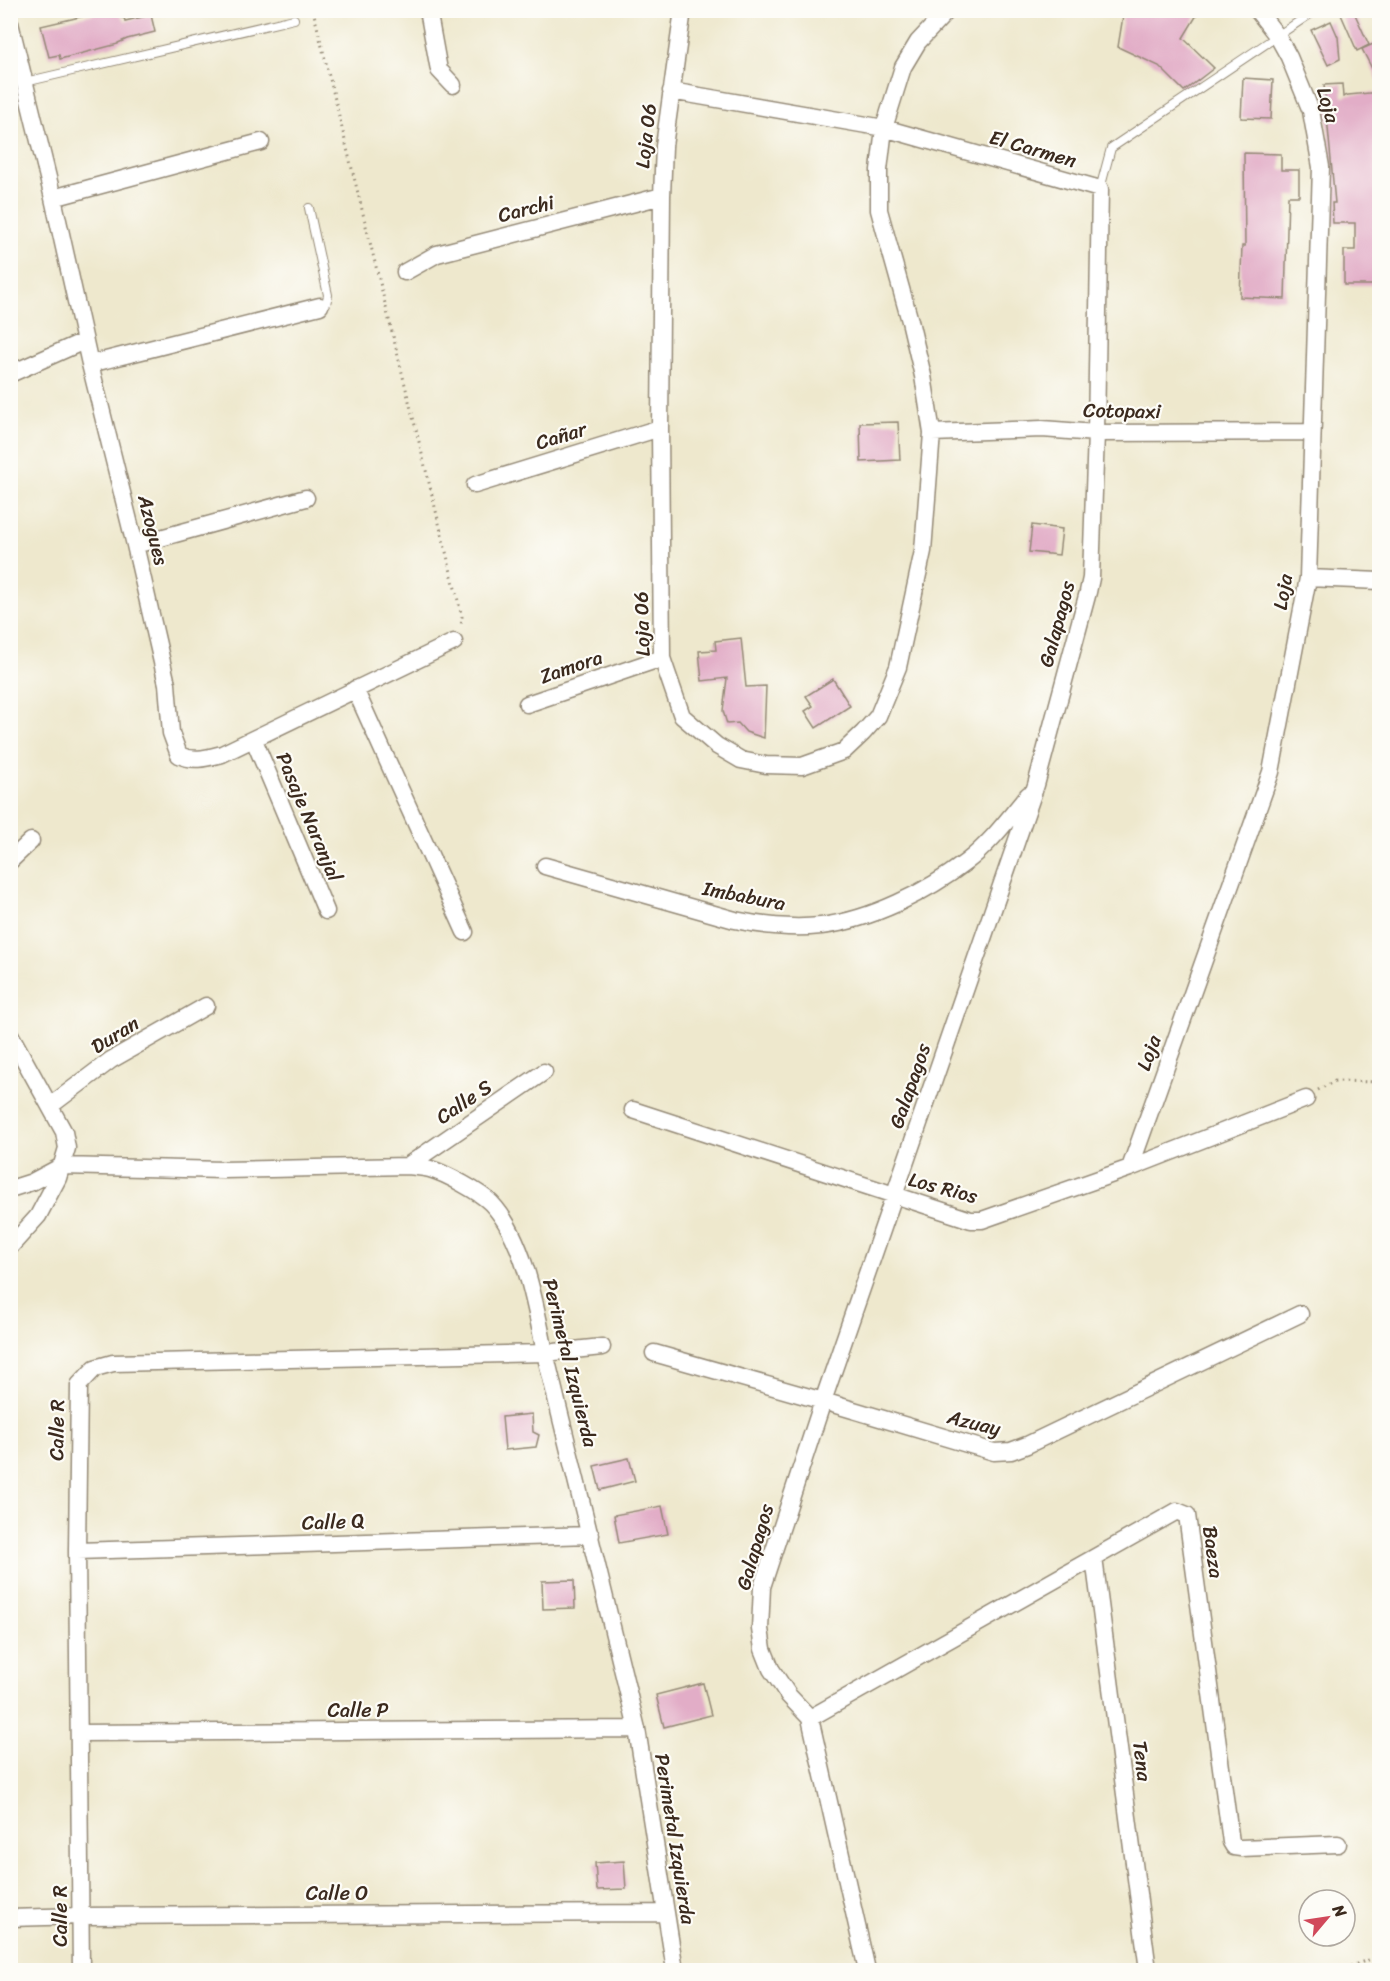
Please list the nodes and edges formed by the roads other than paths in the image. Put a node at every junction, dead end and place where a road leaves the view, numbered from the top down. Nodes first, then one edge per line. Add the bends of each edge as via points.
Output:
1 (428, 10) edge
2 (685, 10) edge
3 (948, 10) edge
4 (1257, 10) edge
5 (1316, 10) edge
6 (294, 18) dead end
7 (10, 23) edge
8 (1278, 37) junction
9 (25, 82) junction
10 (453, 85) dead end
11 (671, 91) junction
12 (884, 128) junction
13 (261, 142) dead end
14 (1100, 189) junction
15 (662, 196) junction
16 (53, 198) junction
17 (309, 207) dead end
18 (405, 272) dead end
19 (320, 306) joint
20 (84, 341) junction
21 (90, 364) junction
22 (10, 374) edge
23 (660, 428) junction
24 (1312, 432) junction
25 (932, 433) junction
26 (1096, 433) junction
27 (475, 485) dead end
28 (306, 498) dead end
29 (135, 545) junction
30 (1308, 578) junction
31 (1380, 581) edge
32 (454, 642) road end
33 (662, 658) junction
34 (355, 689) junction
35 (527, 704) dead end
36 (254, 740) junction
37 (1036, 785) junction
38 (31, 841) dead end
39 (10, 861) edge
40 (545, 866) dead end
41 (326, 911) dead end
42 (465, 932) dead end
43 (206, 1006) dead end
44 (10, 1034) edge
45 (544, 1072) dead end
46 (1306, 1099) road end
47 (50, 1106) junction
48 (633, 1110) dead end
49 (62, 1166) junction
50 (407, 1166) junction
51 (1130, 1168) junction
52 (10, 1189) edge
53 (895, 1197) junction
54 (10, 1247) edge
55 (1300, 1314) dead end
56 (602, 1347) dead end
57 (545, 1353) junction
58 (654, 1353) dead end
59 (824, 1401) junction
60 (591, 1535) junction
61 (77, 1551) junction
62 (1094, 1557) junction
63 (810, 1718) junction
64 (637, 1729) junction
65 (79, 1733) junction
66 (1338, 1844) dead end
67 (664, 1913) junction
68 (81, 1916) junction
69 (10, 1918) edge
70 (81, 1971) edge
71 (675, 1971) edge
72 (867, 1971) edge
73 (1148, 1971) edge

1 - 10 street via 439,70
2 - 11 street, Loja 06
3 - 12 street via 918,42 903,67
4 - 8 street, Loja
5 - 8 lane
6 - 9 lane
7 - 9 street, Azogues
8 - 14 lane via 1111,148
8 - 24 street, Loja via 1311,111 1321,167
9 - 16 street, Azogues
11 - 12 street, El Carmen
11 - 15 street, Loja 06
12 - 14 street, El Carmen
12 - 25 street via 879,210 923,376
13 - 16 street
14 - 26 street, Galapagos
15 - 18 street, Carchi via 437,254
15 - 23 street, Loja 06
16 - 20 street, Azogues
17 - 19 lane via 328,295 326,304
19 - 21 street
20 - 21 street, Azogues
20 - 22 street
21 - 29 street, Azogues
23 - 27 street, Cañar
23 - 33 street, Loja 06
24 - 26 street, Cotopaxi
24 - 30 street, Loja
25 - 26 street, Cotopaxi via 1042,429
25 - 33 street, Loja 06 via 923,550 898,667 878,716 844,751 802,766 741,760 717,746 682,716
26 - 37 street, Galapagos via 1091,578
28 - 29 street
29 - 36 street, Azogues via 167,684 171,733 179,755 197,760
30 - 31 street
30 - 51 street, Loja via 1271,772
32 - 34 street, Azogues
33 - 35 street, Zamora
34 - 36 street, Azogues
34 - 42 street
36 - 41 street, Pasaje Naranjal
37 - 40 street, Imbabura via 967,862 886,909 822,926 762,925 735,920
37 - 53 street, Galapagos
38 - 39 street
43 - 47 street, Duran via 111,1060
44 - 47 street
45 - 50 street, Calle S
46 - 51 street, Los Rios
47 - 49 street via 64,1132 67,1148
48 - 53 street, Los Rios
49 - 50 street, Perimetal Izquierda via 223,1170
49 - 52 street
49 - 54 street via 38,1216
50 - 57 street, Perimetal Izquierda via 431,1169 490,1202 512,1232 535,1301
51 - 53 street, Los Rios via 982,1220
53 - 59 street, Galapagos
55 - 59 street, Azuay via 1027,1445 1002,1453
56 - 57 street, Calle R
57 - 60 street, Perimetal Izquierda
57 - 61 street, Calle R via 113,1362 95,1368 79,1385
58 - 59 street, Azuay
59 - 63 street, Galapagos via 762,1587 760,1629 771,1669
60 - 61 street, Calle Q
60 - 64 street, Perimetal Izquierda
61 - 65 street, Calle R
62 - 63 street, Baeza
62 - 66 street, Baeza via 1177,1510 1187,1515 1231,1842 1241,1848
62 - 73 street, Tena
63 - 72 street
64 - 65 street, Calle P
64 - 67 street, Perimetal Izquierda
65 - 68 street, Calle R
67 - 68 street, Calle O
67 - 71 street, Perimetal Izquierda
68 - 69 street, Calle O
68 - 70 street, Calle R

